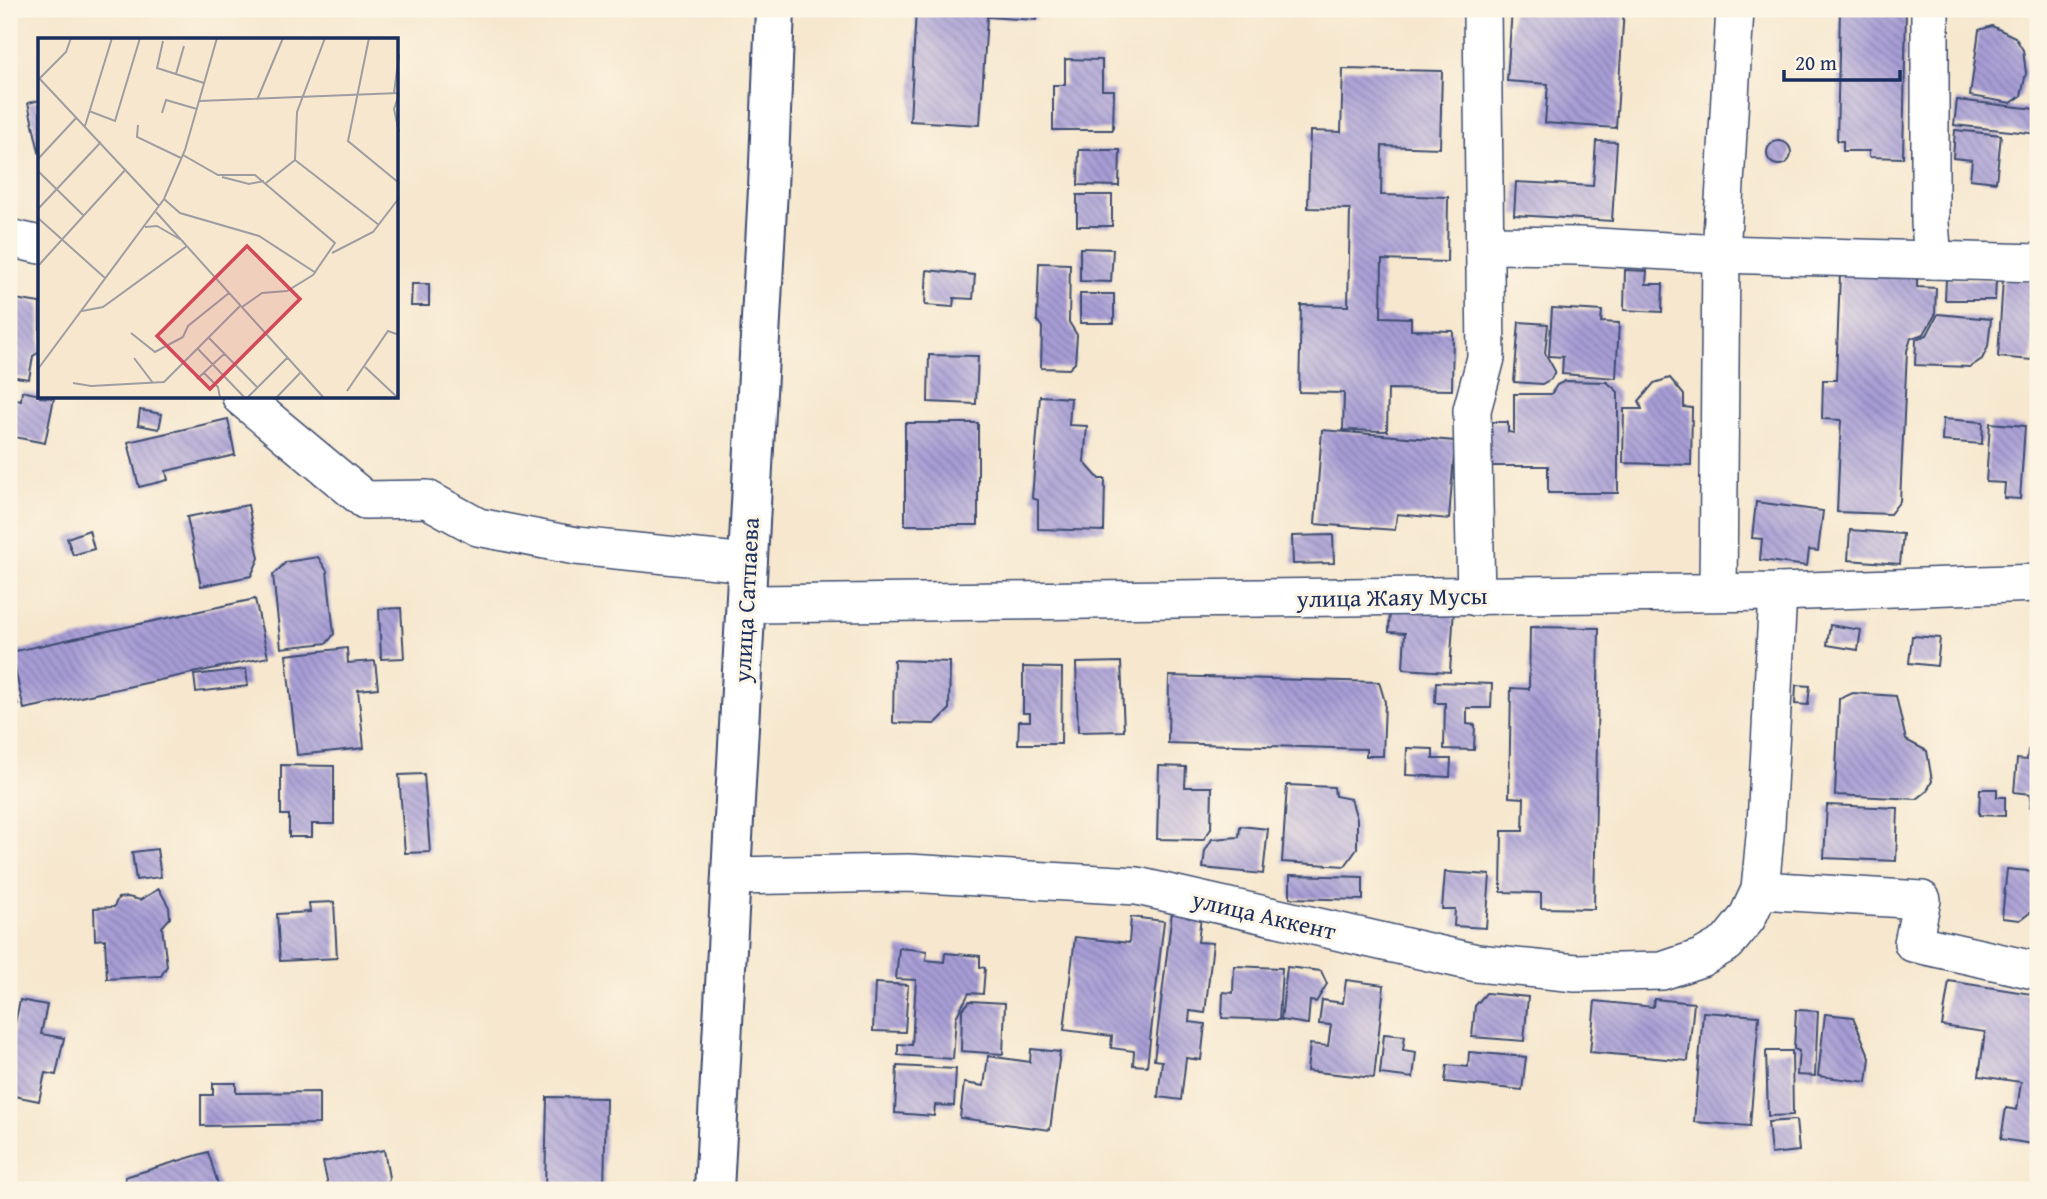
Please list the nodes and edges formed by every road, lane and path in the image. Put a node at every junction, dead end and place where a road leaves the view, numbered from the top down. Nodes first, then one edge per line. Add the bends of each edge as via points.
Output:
1 (775, 9) edge
2 (1482, 9) edge
3 (1735, 9) edge
4 (1930, 9) edge
5 (9, 238) edge
6 (38, 245) edge
7 (1485, 245) junction
8 (1721, 254) junction
9 (1933, 260) junction
10 (2038, 263) edge
11 (243, 399) edge
12 (748, 563) junction
13 (2038, 583) edge
14 (1718, 591) junction
15 (1778, 592) junction
16 (1476, 597) junction
17 (746, 604) junction
18 (730, 876) junction
19 (1760, 890) junction
20 (2038, 971) edge
21 (714, 1190) edge

1 - 12 street, улица Сатпаева
2 - 7 street
3 - 8 street
4 - 9 street
5 - 6 street
7 - 8 street
7 - 16 street via 1486,358 1472,410
8 - 9 street
8 - 14 street
9 - 10 street
11 - 12 street via 365,499 426,499 478,527 576,545
12 - 17 street, улица Сатпаева
13 - 15 street, улица Жаяу Мусы
14 - 15 street, улица Жаяу Мусы
14 - 16 street, улица Жаяу Мусы
15 - 19 street
16 - 17 street, улица Жаяу Мусы
17 - 18 street, улица Сатпаева
18 - 19 street, улица Аккент via 908,873 1137,886 1477,963 1576,973 1662,971 1701,958 1727,943 1747,918
18 - 21 street, улица Сатпаева
19 - 20 street via 1922,900 1913,943

